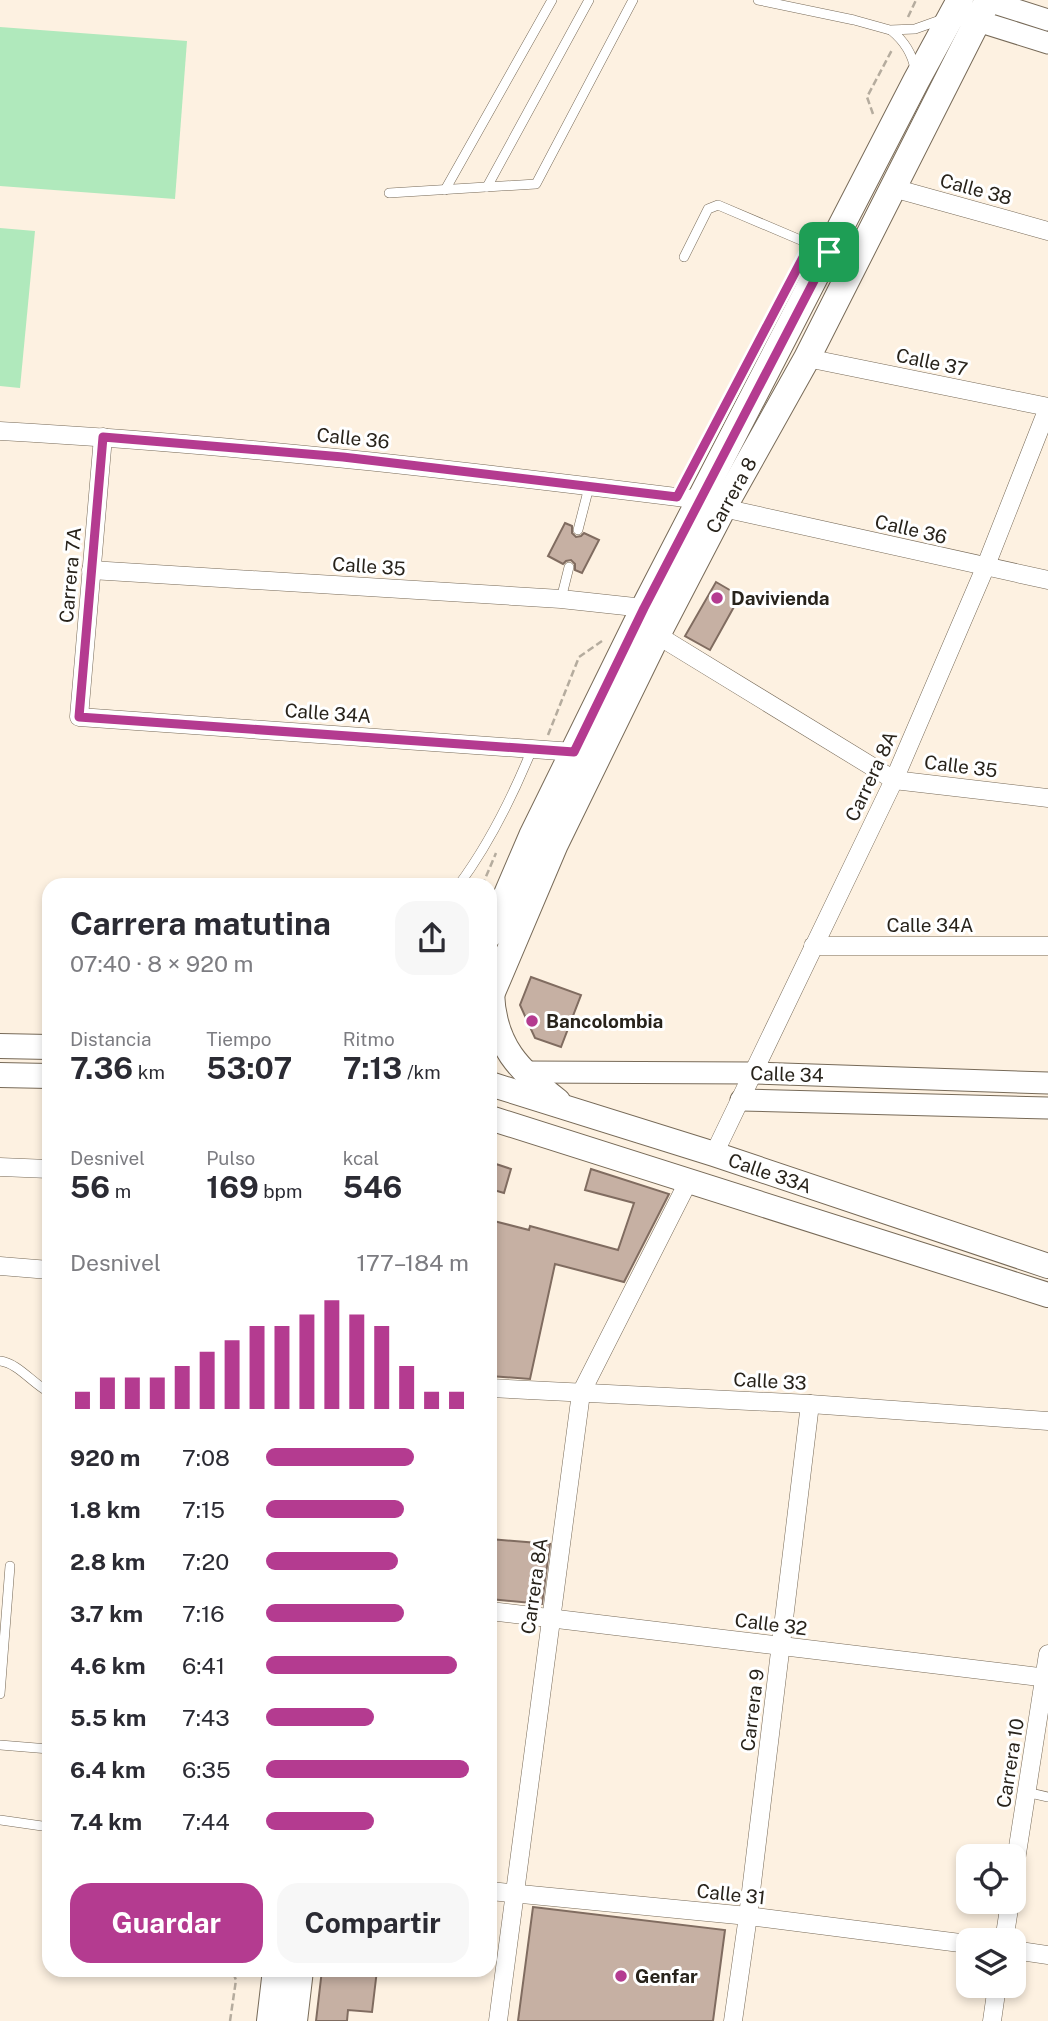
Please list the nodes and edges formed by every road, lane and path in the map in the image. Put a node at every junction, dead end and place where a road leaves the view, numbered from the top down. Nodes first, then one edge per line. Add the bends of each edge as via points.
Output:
1 (552, 0) edge
2 (589, 0) edge
3 (633, 0) edge
4 (758, 0) edge
5 (916, 0) edge
6 (975, 6) edge
7 (1048, 20) edge
8 (897, 32) junction
9 (1048, 43) edge
10 (916, 81) junction
11 (875, 119) dead end
12 (487, 187) junction
13 (893, 188) junction
14 (445, 190) junction
15 (389, 193) dead end
16 (1048, 231) edge
17 (829, 252) junction
18 (684, 257) dead end
19 (807, 358) junction
20 (1048, 408) edge
21 (0, 431) edge
22 (103, 437) junction
23 (589, 487) junction
24 (712, 504) junction
25 (578, 530) dead end
26 (569, 567) dead end
27 (985, 568) junction
28 (91, 570) junction
29 (1048, 580) edge
30 (561, 599) junction
31 (644, 608) junction
32 (657, 635) junction
33 (79, 717) joint
34 (532, 749) junction
35 (574, 752) junction
36 (894, 780) junction
37 (1048, 798) edge
38 (464, 878) edge
39 (497, 918) edge
40 (813, 946) junction
41 (1048, 946) edge
42 (497, 981) edge
43 (497, 1028) edge
44 (0, 1046) edge
45 (42, 1047) edge
46 (525, 1072) junction
47 (754, 1073) junction
48 (0, 1075) edge
49 (42, 1076) edge
50 (1015, 1082) junction
51 (1048, 1083) edge
52 (497, 1086) edge
53 (497, 1096) edge
54 (741, 1100) junction
55 (1014, 1107) junction
56 (568, 1108) junction
57 (1048, 1108) edge
58 (497, 1120) edge
59 (641, 1130) junction
60 (714, 1154) junction
61 (0, 1167) edge
62 (42, 1169) edge
63 (689, 1180) junction
64 (0, 1266) edge
65 (1048, 1266) edge
66 (42, 1269) edge
67 (1048, 1295) edge
68 (0, 1362) edge
69 (497, 1388) edge
70 (42, 1389) edge
71 (581, 1392) junction
72 (810, 1404) junction
73 (1048, 1421) edge
74 (10, 1566) dead end
75 (497, 1612) edge
76 (551, 1619) junction
77 (780, 1646) junction
78 (1048, 1654) edge
79 (1046, 1678) edge
80 (0, 1694) edge
81 (0, 1745) edge
82 (42, 1748) edge
83 (1026, 1792) junction
84 (1048, 1797) edge
85 (0, 1820) edge
86 (42, 1826) edge
87 (1018, 1844) edge
88 (497, 1892) edge
89 (514, 1894) junction
90 (748, 1916) junction
91 (956, 1942) edge
92 (1026, 1952) edge
93 (1048, 1955) edge
94 (235, 1977) edge
95 (275, 1977) edge
96 (299, 1977) edge
97 (995, 1998) edge
98 (230, 2021) edge
99 (270, 2021) edge
100 (293, 2021) edge
101 (498, 2021) edge
102 (733, 2021) edge
103 (992, 2021) edge

1 - 14 lane
2 - 12 lane
3 - 12 lane via 536,184
4 - 8 lane
5 - 8 path
6 - 7 street
6 - 8 lane
6 - 9 street
6 - 10 main road, Carrera 8
6 - 13 main road, Carrera 8
8 - 10 lane via 909,49
8 - 11 path via 867,97
10 - 17 main road, Carrera 8
12 - 14 lane
13 - 16 street, Calle 38
13 - 19 main road, Carrera 8
14 - 15 lane
17 - 18 lane via 718,205 708,209
17 - 24 main road, Carrera 8
19 - 20 street, Calle 37
19 - 24 main road, Carrera 8
20 - 27 street, Carrera 8A
21 - 22 street, Calle 36
22 - 23 street, Calle 36 via 343,457
22 - 28 street, Carrera 7A
23 - 24 street, Calle 36
23 - 25 lane
24 - 27 street, Calle 36
24 - 31 main road, Carrera 8
24 - 32 main road, Carrera 8
26 - 30 lane
27 - 29 street, Calle 36
27 - 36 street, Carrera 8A
28 - 30 street, Calle 35
28 - 33 street, Carrera 7A
30 - 31 street, Calle 35
31 - 35 main road, Carrera 8
32 - 36 street, Calle 35
32 - 42 main road, Carrera 8 via 555,844
33 - 34 street, Calle 34A
34 - 35 street, Calle 34A
34 - 38 lane via 496,828
35 - 39 main road, Carrera 8
36 - 37 street, Calle 35
36 - 40 street, Carrera 8A
40 - 41 street, Calle 34A
40 - 47 street, Carrera 8A
43 - 46 main road
44 - 45 main road
46 - 47 street, Calle 34
46 - 56 main road
47 - 50 street, Calle 34
47 - 54 street, Carrera 8A
48 - 49 main road
50 - 51 street, Calle 34
50 - 55 street
52 - 56 main road, Calle 33A
53 - 59 main road via 610,1132
54 - 55 street, Calle 34
54 - 60 street, Carrera 8A
55 - 57 street, Calle 34
56 - 59 main road, Calle 33A
58 - 63 main road, Calle 33A
59 - 60 main road, Calle 33A
60 - 65 main road, Calle 33A
61 - 62 street
63 - 67 main road, Calle 33A
63 - 71 street, Carrera 8A
64 - 66 street
68 - 70 lane via 8,1362
69 - 71 street, Calle 33
71 - 72 street, Calle 33
71 - 76 street, Carrera 8A
72 - 73 street, Calle 33
72 - 77 street, Carrera 9
74 - 80 lane
75 - 76 street, Calle 32
76 - 77 street, Calle 32
76 - 89 street, Carrera 8A
77 - 79 street, Calle 32
77 - 90 street, Carrera 9
78 - 79 street, Carrera 10
79 - 83 street, Carrera 10
81 - 82 lane
83 - 84 lane
83 - 87 street, Carrera 10
85 - 86 lane
88 - 89 street, Calle 31
89 - 90 street, Calle 31
89 - 101 street, Carrera 8A
90 - 91 street, Calle 31
90 - 102 street, Carrera 9
92 - 93 street
94 - 98 path
95 - 99 main road
96 - 100 main road
97 - 103 street

